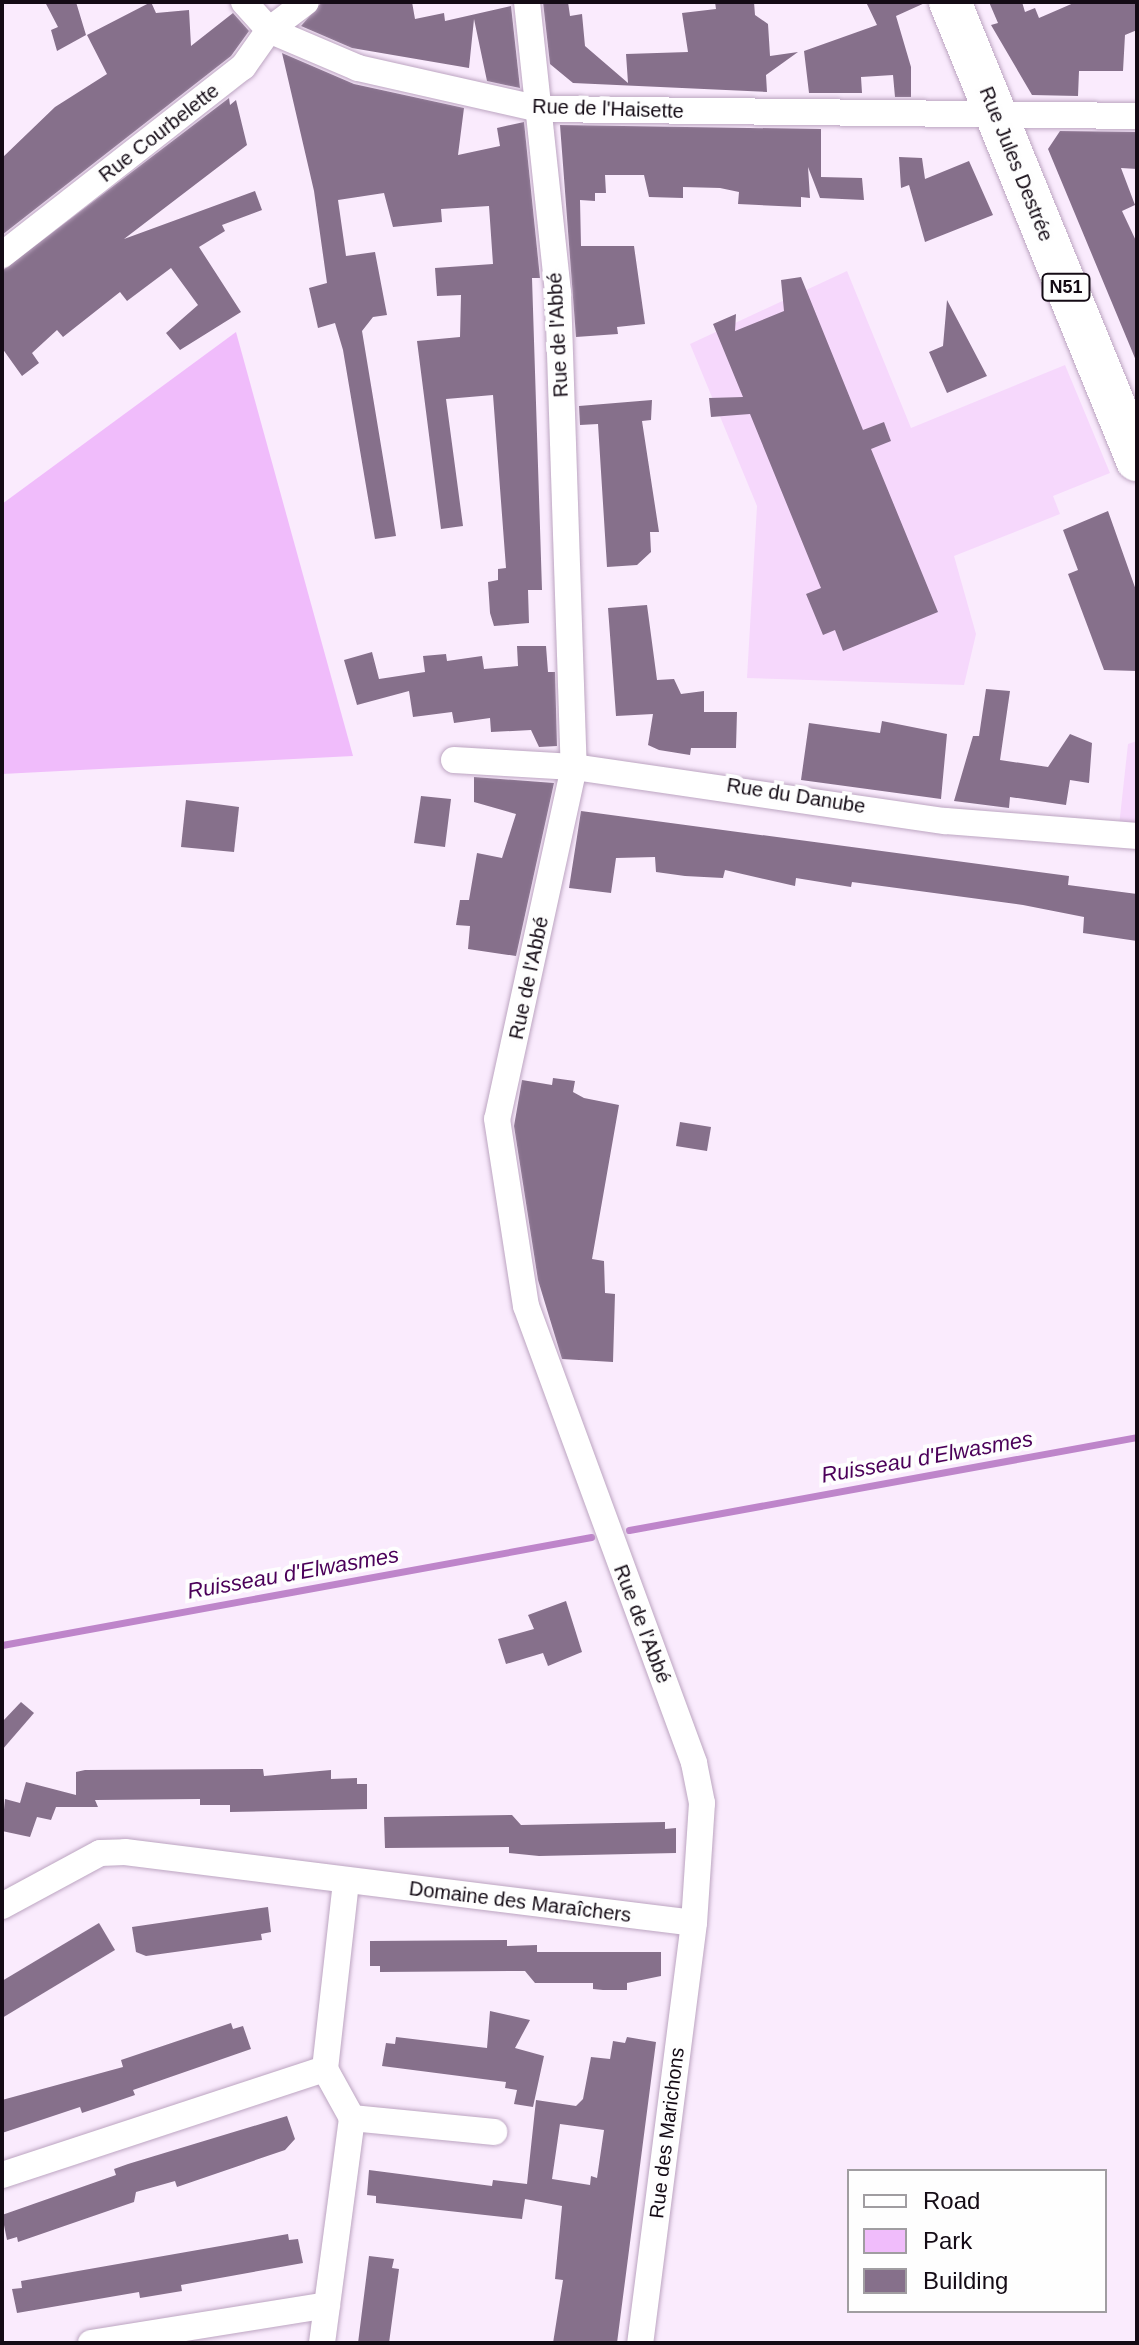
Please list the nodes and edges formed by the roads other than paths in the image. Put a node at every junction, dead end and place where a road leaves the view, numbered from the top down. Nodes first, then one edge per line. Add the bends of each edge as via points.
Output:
1 (244, 2) edge
2 (306, 2) edge
3 (527, 2) edge
4 (950, 2) edge
5 (269, 30) junction
6 (540, 109) junction
7 (996, 114) junction
8 (1137, 116) edge
9 (2, 255) edge
10 (1137, 460) edge
11 (454, 760) dead end
12 (574, 767) junction
13 (1137, 836) edge
14 (346, 1881) junction
15 (2, 1906) edge
16 (694, 1923) junction
17 (325, 2069) junction
18 (352, 2118) junction
19 (494, 2132) dead end
20 (2, 2175) edge
21 (327, 2305) junction
22 (91, 2343) edge
23 (322, 2343) edge
24 (640, 2343) edge

1 - 5 street, Rue de l'Haisette
2 - 5 street, Rue Courbelette
3 - 6 street, Rue de l'Abbé
4 - 7 main road, Rue Jules Destrée / N51
5 - 6 street, Rue de l'Haisette via 358,68
5 - 9 street, Rue Courbelette via 243,67
6 - 7 street, Rue de l'Haisette
6 - 12 street, Rue de l'Abbé via 558,293
7 - 8 street, Rue de l'Haisette
7 - 10 main road, Rue Jules Destrée / N51
11 - 12 street, Rue du Danube
12 - 13 street, Rue du Danube via 946,821
12 - 16 street, Rue de l'Abbé via 497,1119 526,1306 694,1763 704,1832
14 - 15 street, Domaine des Maraîchers via 111,1852
14 - 16 street, Domaine des Maraîchers
14 - 17 street
16 - 24 street, Rue des Marichons
17 - 18 street
17 - 20 street
18 - 19 street
18 - 21 street
21 - 22 street
21 - 23 street

